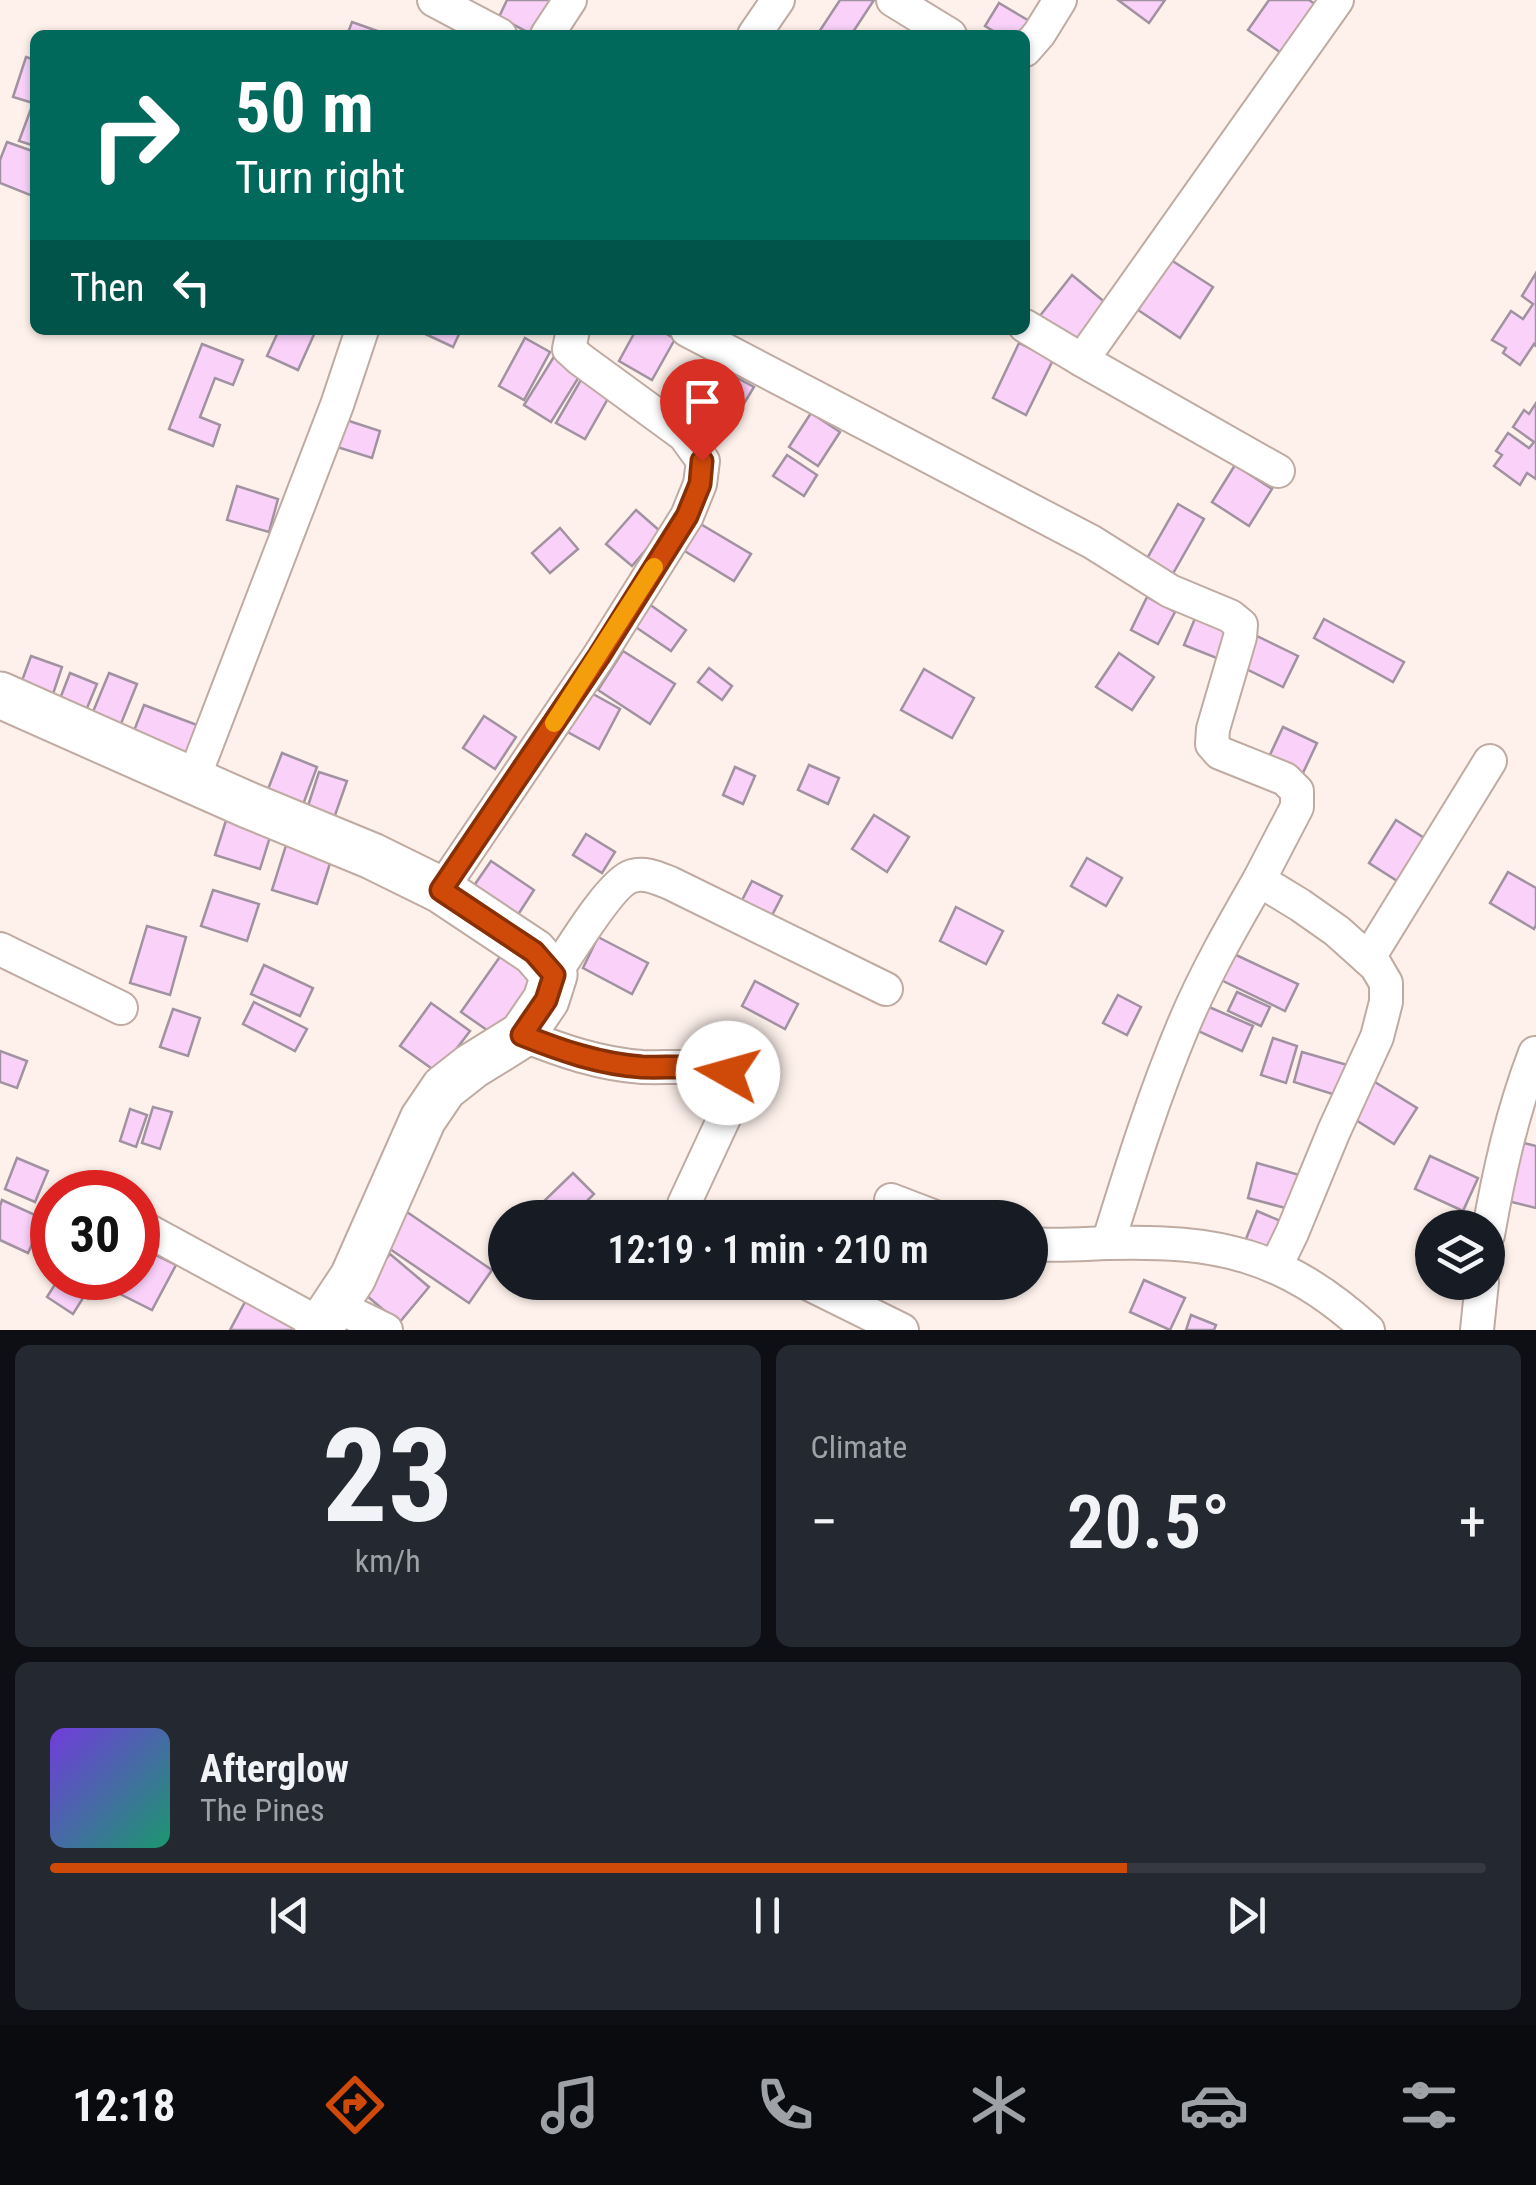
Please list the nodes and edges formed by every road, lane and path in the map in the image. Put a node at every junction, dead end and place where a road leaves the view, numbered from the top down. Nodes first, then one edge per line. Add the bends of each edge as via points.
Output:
1 (434, 0) edge
2 (570, 0) edge
3 (778, 0) edge
4 (893, 0) edge
5 (1060, 0) edge
6 (1336, 0) edge
7 (491, 30) edge
8 (550, 30) edge
9 (757, 30) edge
10 (942, 30) edge
11 (1030, 44) edge
12 (1030, 329) edge
13 (360, 335) edge
14 (572, 335) edge
15 (697, 335) edge
16 (1082, 360) junction
17 (1278, 471) dead end
18 (0, 695) edge
19 (1490, 762) dead end
20 (193, 780) junction
21 (1259, 880) junction
22 (441, 890) junction
23 (0, 950) edge
24 (1368, 959) junction
25 (554, 975) junction
26 (886, 989) dead end
27 (121, 1008) dead end
28 (522, 1035) junction
29 (1535, 1053) edge
30 (686, 1200) edge
31 (1492, 1210) edge
32 (160, 1237) edge
33 (1108, 1243) junction
34 (1048, 1246) edge
35 (1276, 1266) junction
36 (841, 1300) edge
37 (1480, 1300) edge
38 (325, 1320) edge
39 (386, 1330) edge
40 (902, 1330) edge
41 (1368, 1330) edge
42 (1477, 1330) edge

1 - 7 street
2 - 8 street
3 - 9 street
4 - 10 street
5 - 11 street
6 - 16 street
12 - 16 street
13 - 20 street
14 - 22 street via 569,349 684,435 702,461 700,484 599,656
15 - 21 street via 1241,625 1212,744 1297,791 1296,807
16 - 17 street
18 - 20 street
19 - 24 street
20 - 22 street
21 - 24 street
21 - 33 street via 1185,1021
22 - 25 street via 534,952
23 - 27 street
24 - 35 street via 1386,983 1377,1037
25 - 26 street via 613,889 629,876 648,874
25 - 28 street
28 - 30 street via 603,1062 728,1073 735,1085 732,1101
28 - 38 street via 444,1088 423,1119 353,1277
29 - 31 street via 1516,1103
32 - 38 street
33 - 34 street
33 - 35 street via 1201,1246
35 - 41 street
36 - 40 street
37 - 42 street
38 - 39 street

